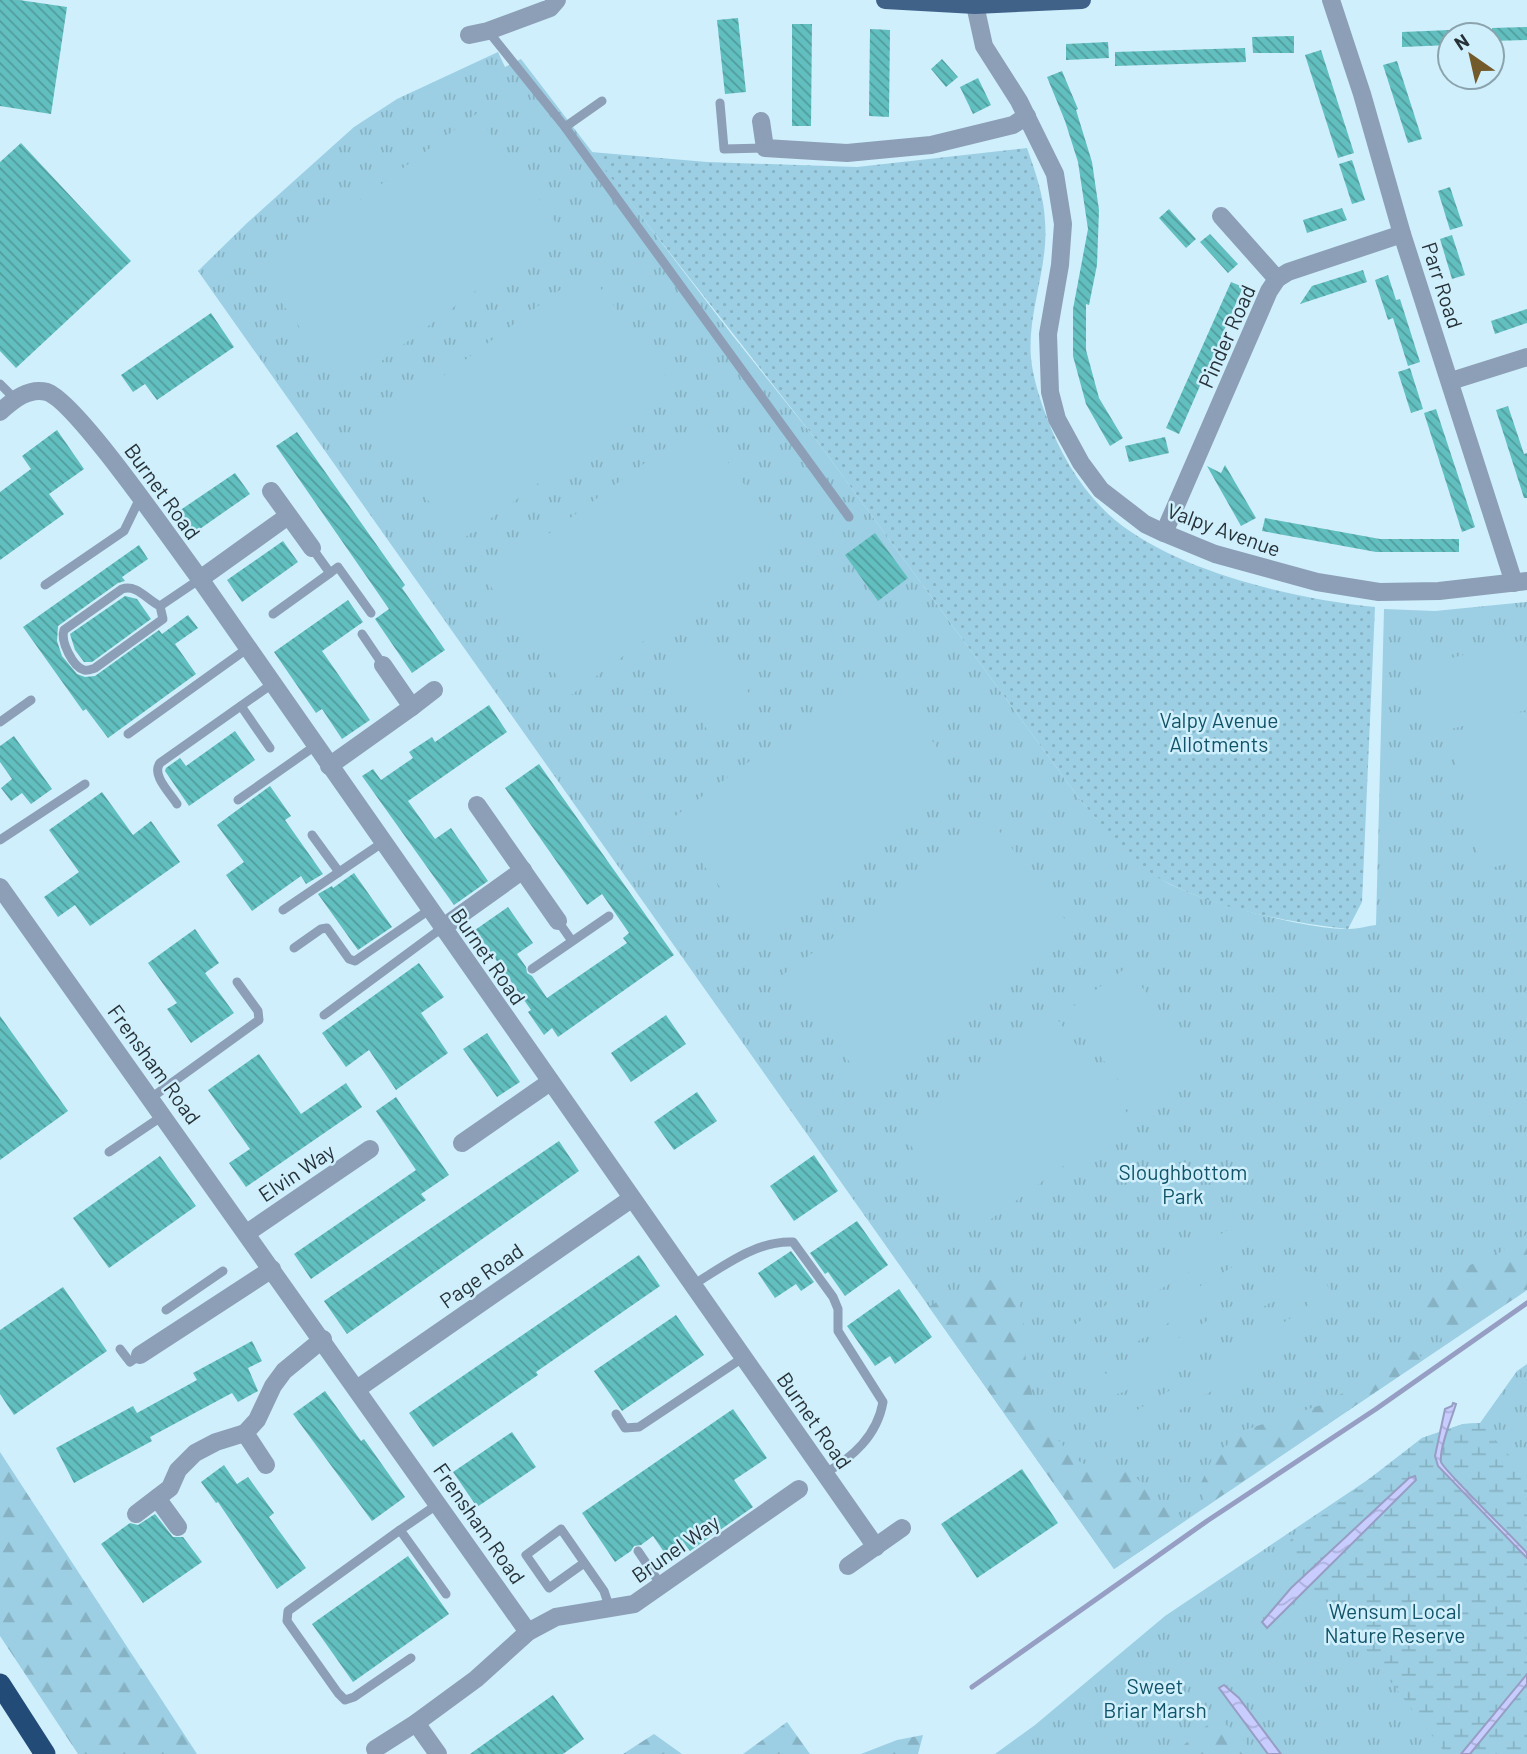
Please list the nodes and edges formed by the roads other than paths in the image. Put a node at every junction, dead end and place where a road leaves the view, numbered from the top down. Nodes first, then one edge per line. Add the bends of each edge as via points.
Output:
1 (557, 0) edge
2 (885, 0) edge
3 (1082, 0) edge
4 (1331, 0) edge
5 (975, 5) junction
6 (488, 31) junction
7 (469, 35) dead end
8 (602, 101) dead end
9 (720, 103) dead end
10 (1027, 116) junction
11 (761, 121) dead end
12 (565, 127) junction
13 (765, 148) junction
14 (1221, 216) dead end
15 (1402, 234) junction
16 (1278, 279) junction
17 (1527, 357) edge
18 (1451, 381) junction
19 (0, 384) edge
20 (16, 400) junction
21 (0, 412) edge
22 (271, 491) dead end
23 (140, 498) junction
24 (288, 516) junction
25 (849, 517) dead end
26 (1164, 533) junction
27 (312, 548) joint
28 (330, 573) junction
29 (200, 579) junction
30 (1521, 582) edge
31 (45, 586) dead end
32 (160, 606) junction
33 (371, 613) dead end
34 (274, 614) dead end
35 (362, 634) dead end
36 (247, 648) junction
37 (383, 665) joint
38 (272, 684) junction
39 (434, 691) dead end
40 (30, 700) dead end
41 (241, 706) junction
42 (412, 707) junction
43 (0, 722) edge
44 (128, 734) dead end
45 (315, 746) junction
46 (270, 748) dead end
47 (329, 766) junction
48 (85, 784) dead end
49 (238, 800) dead end
50 (177, 804) dead end
51 (477, 805) dead end
52 (312, 835) dead end
53 (0, 840) edge
54 (382, 843) junction
55 (523, 870) junction
56 (339, 872) junction
57 (0, 887) edge
58 (283, 910) dead end
59 (429, 910) junction
60 (609, 916) dead end
61 (558, 921) joint
62 (442, 928) junction
63 (572, 941) junction
64 (294, 948) dead end
65 (532, 969) dead end
66 (237, 982) dead end
67 (324, 1015) dead end
68 (550, 1082) junction
69 (151, 1098) junction
70 (164, 1115) junction
71 (462, 1143) dead end
72 (370, 1149) dead end
73 (109, 1152) dead end
74 (631, 1199) junction
75 (247, 1233) junction
76 (272, 1269) junction
77 (223, 1271) dead end
78 (693, 1285) junction
79 (203, 1298) junction
80 (166, 1310) dead end
81 (323, 1339) junction
82 (120, 1349) dead end
83 (140, 1355) joint
84 (744, 1357) junction
85 (357, 1389) junction
86 (616, 1414) dead end
87 (245, 1433) junction
88 (266, 1465) dead end
89 (824, 1474) junction
90 (799, 1489) dead end
91 (157, 1498) junction
92 (438, 1504) junction
93 (136, 1514) dead end
94 (178, 1527) dead end
95 (902, 1528) dead end
96 (400, 1530) junction
97 (876, 1547) junction
98 (638, 1551) dead end
99 (584, 1563) junction
100 (848, 1566) dead end
101 (661, 1585) junction
102 (446, 1594) dead end
103 (610, 1609) junction
104 (528, 1632) junction
105 (411, 1658) dead end
106 (0, 1684) edge
107 (416, 1723) junction
108 (375, 1749) dead end
109 (45, 1754) edge
110 (438, 1754) edge

1 - 6 street via 550,8
2 - 5 main road
3 - 5 main road
4 - 15 street, Parr Road
5 - 10 street, Valpy Avenue via 984,46
6 - 7 street
6 - 12 lane
8 - 12 lane
9 - 13 lane via 724,149
10 - 13 street via 1013,125 931,145 848,153
10 - 26 street, Valpy Avenue via 1055,174 1063,225 1048,334 1050,392 1057,419 1101,490
11 - 13 street
12 - 25 lane
14 - 16 street
15 - 16 street, Pinder Road
15 - 18 street, Parr Road
16 - 26 street, Pinder Road
17 - 18 street
18 - 30 street, Parr Road
19 - 20 lane
20 - 21 street
20 - 23 street, Burnet Road via 27,392 44,391 58,397
22 - 24 street
23 - 29 street, Burnet Road
23 - 31 lane via 124,531
24 - 27 street
24 - 29 street
26 - 30 street, Valpy Avenue via 1276,572 1379,592
27 - 28 lane
28 - 33 lane via 338,567
28 - 34 lane
29 - 32 lane
29 - 36 street, Burnet Road
32 - 32 lane via 163,619 95,668 80,668 64,646 64,631 122,589 136,588
35 - 37 lane
36 - 38 street, Burnet Road
36 - 44 lane
37 - 42 street
38 - 41 lane
38 - 45 street, Burnet Road
39 - 42 street
40 - 43 lane
41 - 46 lane
41 - 50 lane via 157,767
42 - 47 street
45 - 47 street, Burnet Road
45 - 49 lane
47 - 54 street, Burnet Road
48 - 53 lane
51 - 55 street
52 - 56 lane
54 - 56 lane
54 - 59 street, Burnet Road
55 - 61 street
55 - 62 street
56 - 58 lane
57 - 69 street, Frensham Road
59 - 62 street, Burnet Road
59 - 64 lane via 355,961 327,928
60 - 63 lane
61 - 63 lane
62 - 67 lane
62 - 68 street, Burnet Road
63 - 65 lane
66 - 69 lane via 258,1011 259,1020
68 - 71 street
68 - 74 street, Burnet Road
69 - 70 street, Frensham Road
70 - 73 lane
70 - 75 street, Frensham Road
72 - 75 street, Elvin Way
74 - 78 street, Burnet Road
74 - 85 street, Page Road
75 - 76 street, Frensham Road
76 - 79 street
76 - 81 street, Frensham Road
77 - 79 lane
78 - 84 street, Burnet Road
78 - 89 lane via 738,1257 793,1242 833,1297 838,1331 883,1402 879,1422 862,1447
79 - 80 lane
79 - 83 street
81 - 85 street, Frensham Road
81 - 87 street via 284,1371
82 - 83 lane via 130,1362
84 - 86 lane via 639,1427 625,1428
84 - 89 street, Burnet Road
85 - 92 street, Frensham Road
87 - 88 street
87 - 91 street via 195,1453
89 - 97 street, Burnet Road
90 - 101 street, Brunel Way
91 - 93 street
91 - 94 street
92 - 96 lane
92 - 104 street, Frensham Road
95 - 97 street
96 - 102 lane
96 - 105 lane via 288,1611 287,1621 345,1700
97 - 100 street
98 - 101 lane
99 - 99 lane via 549,1588 526,1555 561,1530
99 - 103 lane via 604,1591
101 - 103 street, Brunel Way via 634,1604
103 - 104 street, Brunel Way via 556,1617
104 - 107 street, Brunel Way via 476,1679
106 - 109 highway
107 - 108 street, Brunel Way
107 - 110 street

